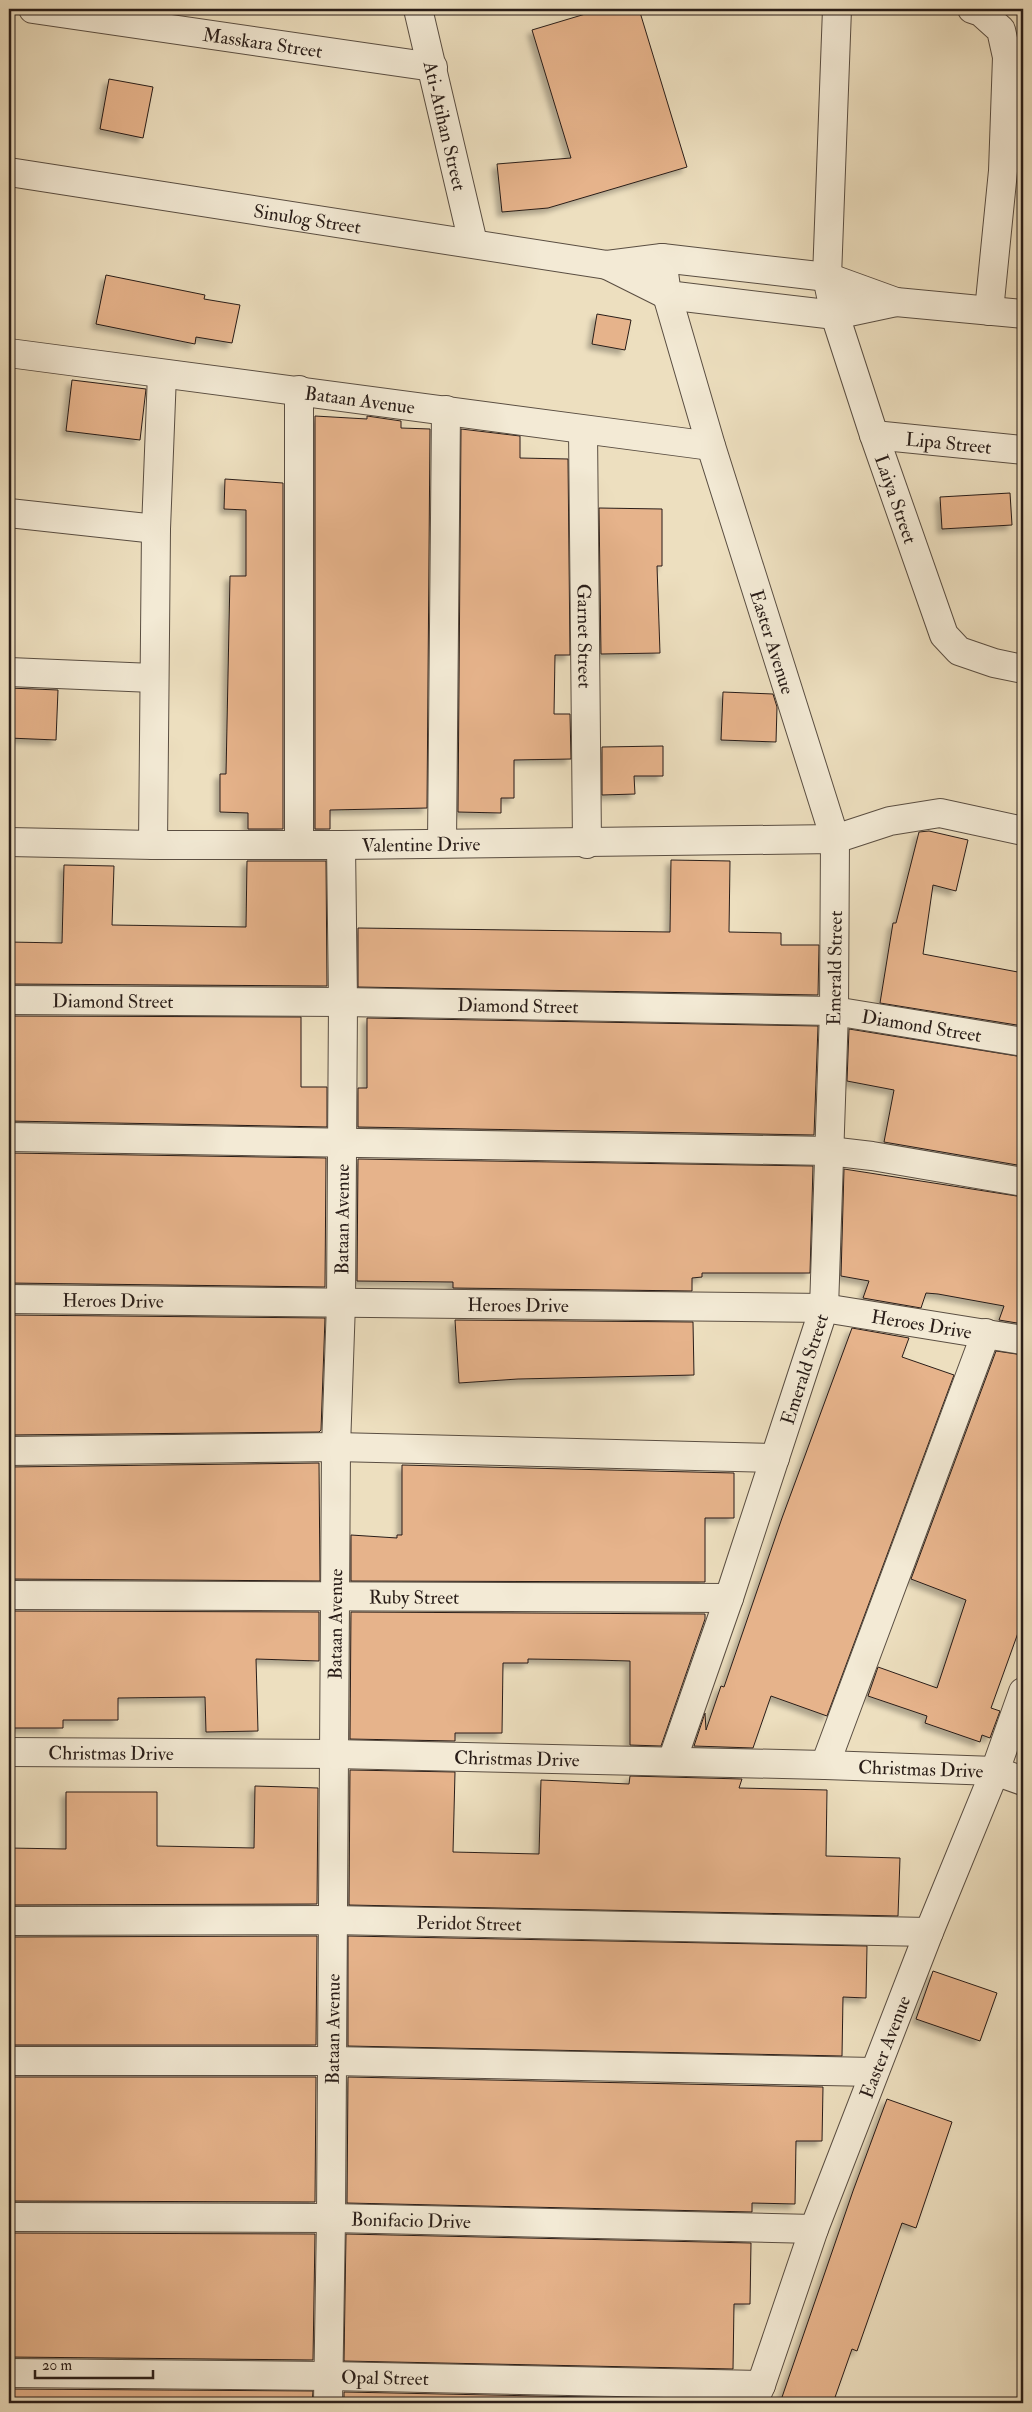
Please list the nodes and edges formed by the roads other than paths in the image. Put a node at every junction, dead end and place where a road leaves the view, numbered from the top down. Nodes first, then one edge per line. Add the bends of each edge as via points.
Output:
1 (33, 9) edge
2 (418, 9) edge
3 (837, 9) edge
4 (972, 9) edge
5 (433, 67) junction
6 (1013, 170) edge
7 (9, 172) edge
8 (473, 243) junction
9 (662, 258) junction
10 (607, 265) junction
11 (827, 276) junction
12 (667, 295) junction
13 (896, 302) junction
14 (989, 311) junction
15 (1023, 314) edge
16 (835, 316) junction
17 (9, 353) edge
18 (162, 374) junction
19 (299, 390) junction
20 (446, 410) junction
21 (583, 430) junction
22 (874, 435) junction
23 (711, 446) junction
24 (1023, 450) edge
25 (9, 513) edge
26 (156, 529) junction
27 (1023, 669) edge
28 (9, 672) edge
29 (153, 678) junction
30 (1023, 831) edge
31 (834, 839) junction
32 (9, 842) edge
33 (442, 843) junction
34 (299, 844) junction
35 (587, 844) junction
36 (153, 845) junction
37 (341, 845) junction
38 (9, 1000) edge
39 (343, 1002) junction
40 (834, 1011) junction
41 (1023, 1042) edge
42 (9, 1137) edge
43 (341, 1143) junction
44 (830, 1151) junction
45 (1023, 1182) edge
46 (9, 1299) edge
47 (341, 1303) junction
48 (824, 1308) junction
49 (986, 1333) junction
50 (1023, 1340) edge
51 (336, 1447) junction
52 (9, 1451) edge
53 (775, 1458) junction
54 (9, 1595) edge
55 (335, 1595) junction
56 (729, 1598) junction
57 (1023, 1692) edge
58 (9, 1752) edge
59 (334, 1754) junction
60 (672, 1761) junction
61 (825, 1765) junction
62 (995, 1771) junction
63 (1023, 1781) edge
64 (332, 1920) junction
65 (9, 1921) edge
66 (929, 1932) junction
67 (9, 2061) edge
68 (332, 2061) junction
69 (874, 2072) junction
70 (9, 2217) edge
71 (331, 2218) junction
72 (814, 2229) junction
73 (9, 2373) edge
74 (328, 2376) junction
75 (757, 2394) edge
76 (328, 2403) edge

1 - 5 street, Masskara Street
2 - 5 street, Ati-Atihan Street
3 - 11 street, Laiya Street
4 - 6 street via 981,12 1001,30 1007,57
5 - 8 street, Ati-Atihan Street
6 - 14 street
7 - 8 street, Sinulog Street
8 - 10 street, Sinulog Street
9 - 10 street
9 - 11 street
9 - 12 street, Easter Avenue
10 - 12 street
11 - 13 street
11 - 16 street, Laiya Street
12 - 16 street
12 - 23 street, Easter Avenue
13 - 14 street
13 - 16 street
14 - 15 street
16 - 22 street, Laiya Street
17 - 18 street, Bataan Avenue
18 - 19 street, Bataan Avenue
18 - 26 street
19 - 20 street, Bataan Avenue
19 - 34 street
20 - 21 street, Bataan Avenue
20 - 33 street
21 - 23 street, Bataan Avenue
21 - 35 street, Garnet Street
22 - 24 street, Lipa Street
22 - 27 street, Laiya Street via 944,636 959,651 994,664
23 - 31 street, Easter Avenue
25 - 26 street
26 - 29 street
28 - 29 street
29 - 36 street
30 - 31 street via 940,813 890,821
31 - 35 street, Valentine Drive
31 - 40 street, Emerald Street
32 - 36 street, Valentine Drive
33 - 35 street, Valentine Drive
33 - 37 street, Valentine Drive
34 - 36 street, Valentine Drive
34 - 37 street, Valentine Drive
37 - 39 street, Bataan Avenue
38 - 39 street, Diamond Street
39 - 40 street, Diamond Street
39 - 43 street, Bataan Avenue
40 - 41 street, Diamond Street
40 - 44 street, Emerald Street
42 - 43 street
43 - 44 street
43 - 47 street, Bataan Avenue
44 - 45 street
44 - 48 street, Emerald Street
46 - 47 street, Heroes Drive
47 - 48 street, Heroes Drive
47 - 51 street, Bataan Avenue
48 - 49 street, Heroes Drive
48 - 53 street, Emerald Street
49 - 50 street, Heroes Drive
49 - 61 street
51 - 52 street
51 - 53 street
51 - 55 street, Bataan Avenue
53 - 56 street, Emerald Street
54 - 55 street, Ruby Street
55 - 56 street, Ruby Street
55 - 59 street, Bataan Avenue
56 - 60 street, Emerald Street
57 - 62 street, Easter Avenue
58 - 59 street, Christmas Drive
59 - 60 street, Christmas Drive
59 - 64 street, Bataan Avenue
60 - 61 street, Christmas Drive
61 - 62 street, Christmas Drive
62 - 63 street, Christmas Drive
62 - 66 street, Easter Avenue
64 - 65 street, Peridot Street
64 - 66 street, Peridot Street
64 - 68 street, Bataan Avenue
66 - 69 street, Easter Avenue
67 - 68 street
68 - 69 street
68 - 71 street, Bataan Avenue
69 - 72 street, Easter Avenue
70 - 71 street, Bonifacio Drive
71 - 72 street, Bonifacio Drive
71 - 74 street, Bataan Avenue
72 - 75 street, Easter Avenue
73 - 74 street, Opal Street
74 - 75 street, Opal Street
74 - 76 street, Bataan Avenue

